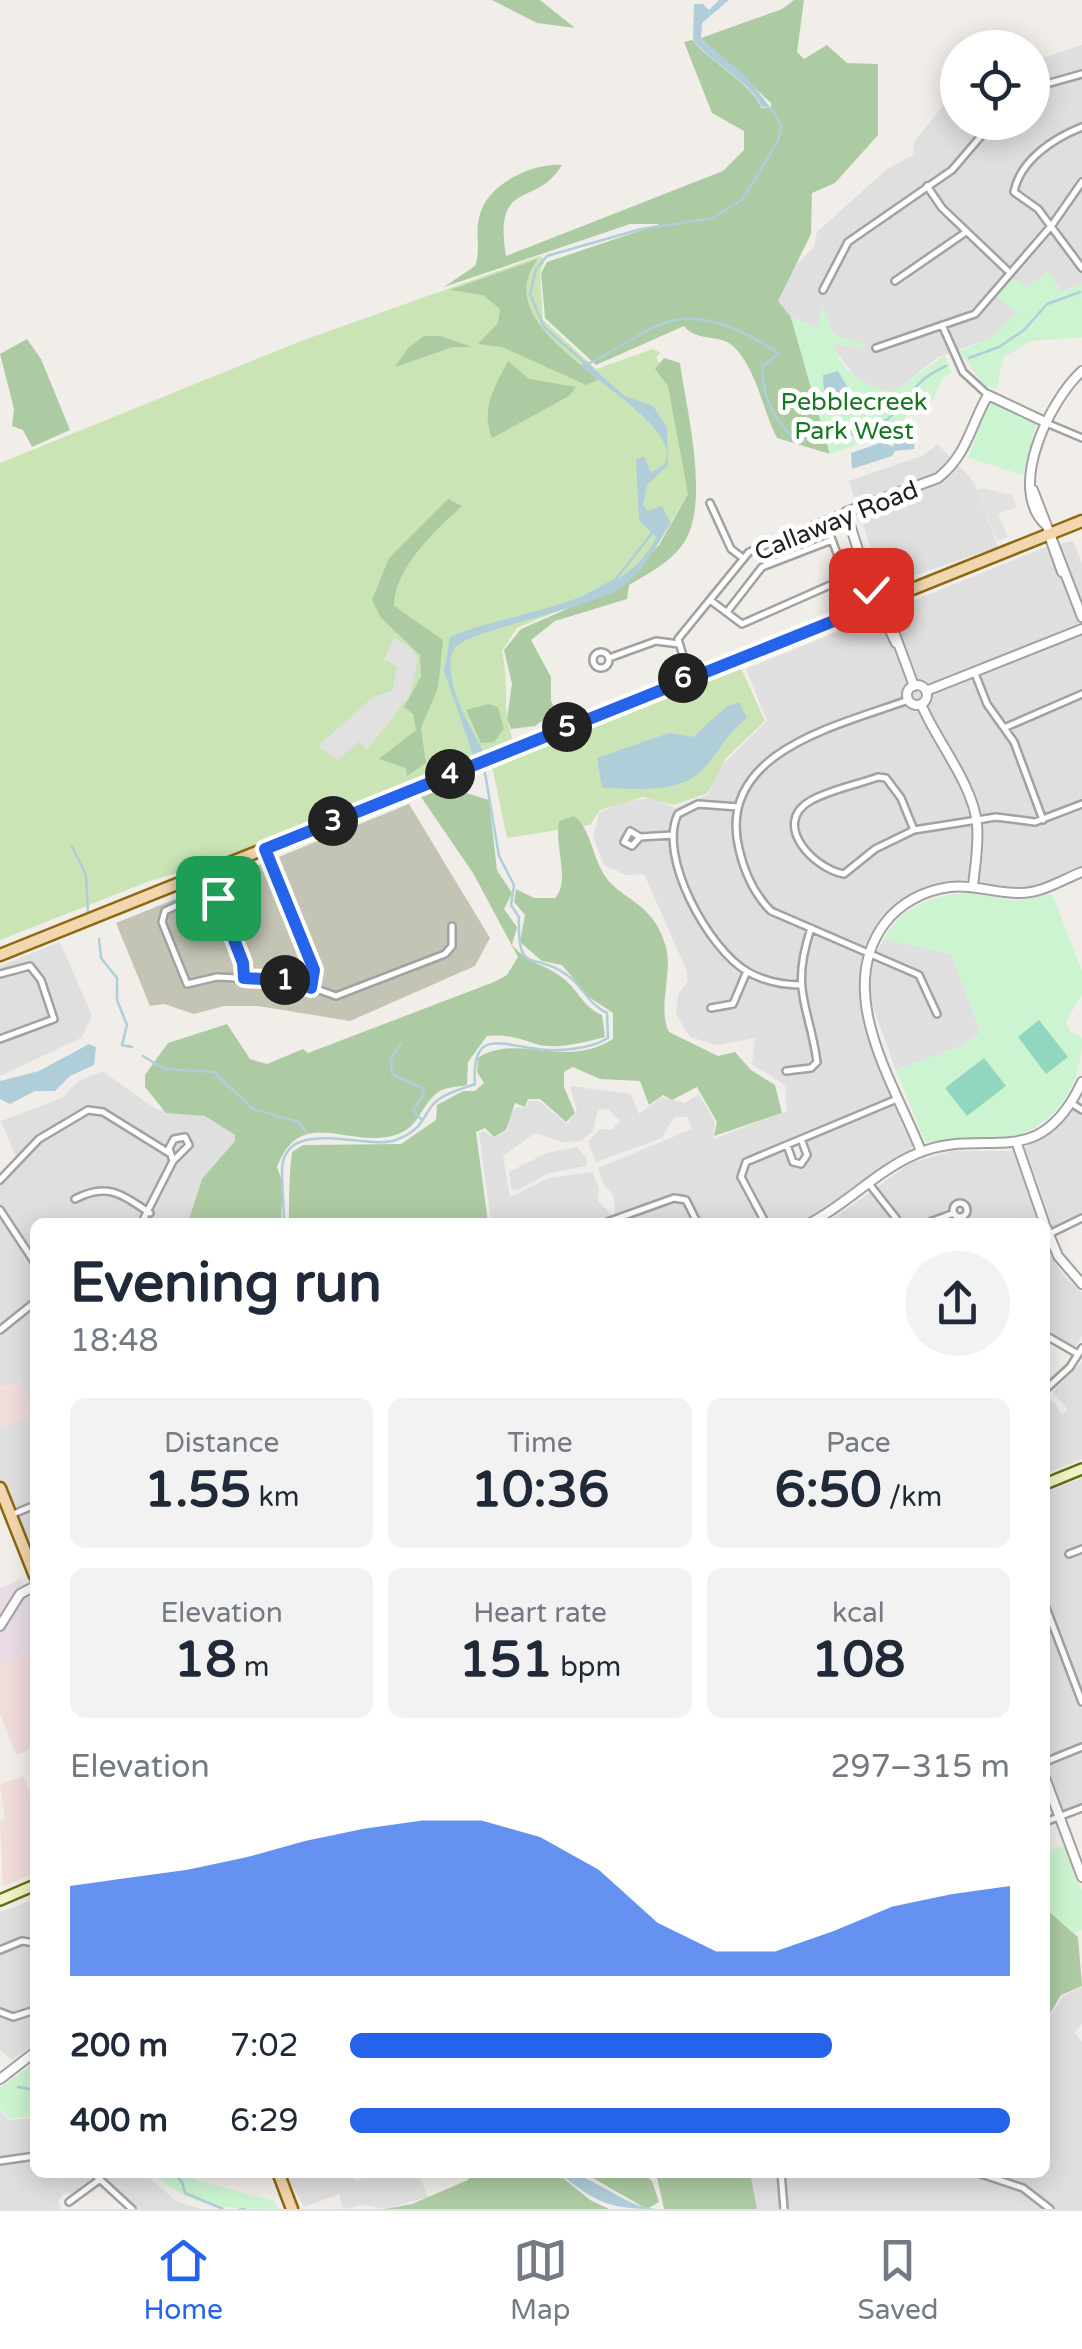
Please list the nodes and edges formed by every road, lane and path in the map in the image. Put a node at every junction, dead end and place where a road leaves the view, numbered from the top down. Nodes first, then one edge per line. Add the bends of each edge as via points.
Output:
1 (1082, 74) edge
2 (1050, 83) edge
3 (1082, 127) edge
4 (979, 140) edge
5 (1082, 182) edge
6 (927, 186) junction
7 (1052, 225) junction
8 (966, 232) junction
9 (1079, 256) edge
10 (1082, 268) edge
11 (1008, 271) junction
12 (896, 281) dead end
13 (823, 290) dead end
14 (942, 324) junction
15 (876, 348) dead end
16 (1082, 371) edge
17 (988, 396) junction
18 (1043, 421) junction
19 (1082, 438) edge
20 (710, 503) dead end
21 (846, 512) junction
22 (1082, 522) edge
23 (827, 526) dead end
24 (1048, 530) junction
25 (832, 540) junction
26 (743, 558) junction
27 (846, 578) junction
28 (850, 588) dead end
29 (710, 600) junction
30 (879, 602) junction
31 (727, 612) junction
32 (1082, 617) edge
33 (1082, 629) edge
34 (679, 644) junction
35 (609, 658) dead end
36 (722, 664) junction
37 (974, 671) junction
38 (688, 676) junction
39 (914, 686) junction
40 (662, 689) junction
41 (926, 692) junction
42 (1082, 694) edge
43 (908, 700) junction
44 (921, 704) junction
45 (1004, 728) junction
46 (1082, 804) edge
47 (738, 807) junction
48 (977, 820) junction
49 (1043, 820) junction
50 (914, 830) junction
51 (672, 834) junction
52 (640, 837) dead end
53 (265, 849) junction
54 (1082, 872) edge
55 (973, 886) junction
56 (452, 926) dead end
57 (811, 928) junction
58 (869, 950) junction
59 (0, 955) edge
60 (747, 971) junction
61 (0, 974) edge
62 (244, 978) junction
63 (801, 985) junction
64 (308, 986) junction
65 (711, 1008) dead end
66 (936, 1014) dead end
67 (0, 1039) edge
68 (786, 1071) dead end
69 (1082, 1082) edge
70 (900, 1098) junction
71 (1071, 1103) junction
72 (1082, 1110) edge
73 (801, 1139) junction
74 (1018, 1144) junction
75 (787, 1145) junction
76 (921, 1152) junction
77 (168, 1153) junction
78 (174, 1161) junction
79 (0, 1180) edge
80 (870, 1184) junction
81 (74, 1199) dead end
82 (0, 1210) edge
83 (150, 1213) junction
84 (954, 1213) dead end
85 (146, 1218) edge
86 (623, 1218) edge
87 (695, 1218) edge
88 (762, 1218) edge
89 (827, 1218) edge
90 (895, 1218) edge
91 (941, 1218) edge
92 (1043, 1218) edge
93 (1082, 1218) edge
94 (1050, 1234) edge
95 (1050, 1241) edge
96 (30, 1255) edge
97 (1082, 1284) edge
98 (30, 1306) edge
99 (0, 1330) edge
100 (1050, 1337) edge
101 (1080, 1351) edge
102 (1050, 1384) edge
103 (1082, 1469) edge
104 (1050, 1482) edge
105 (0, 1488) edge
106 (30, 1508) edge
107 (11, 1515) junction
108 (1082, 1549) edge
109 (1069, 1554) dead end
110 (30, 1563) edge
111 (30, 1589) edge
112 (1050, 1617) edge
113 (0, 1626) edge
114 (1082, 1702) edge
115 (1082, 1747) edge
116 (1050, 1760) edge
117 (1050, 1791) edge
118 (1082, 1808) edge
119 (1060, 1817) junction
120 (1050, 1820) edge
121 (1081, 1872) edge
122 (30, 1888) edge
123 (0, 1900) edge
124 (30, 1942) edge
125 (0, 1950) edge
126 (0, 2012) edge
127 (30, 2012) edge
128 (30, 2056) edge
129 (0, 2078) edge
130 (30, 2157) edge
131 (0, 2162) edge
132 (280, 2178) edge
133 (781, 2178) edge
134 (1001, 2178) edge
135 (99, 2180) joint
136 (68, 2202) dead end
137 (132, 2209) edge
138 (292, 2209) edge
139 (784, 2209) edge
140 (1050, 2209) edge

1 - 2 street
3 - 7 street via 1046,144 1014,187
4 - 6 street
5 - 7 street
6 - 8 street
6 - 13 street via 848,242
7 - 9 street
7 - 11 street
8 - 11 street
8 - 12 street
9 - 10 street
11 - 14 street via 974,314
14 - 15 street
14 - 17 street via 964,372
16 - 18 street
17 - 18 street
17 - 21 street, Callaway Road via 965,452 938,478
18 - 19 street
18 - 24 street via 1032,466
20 - 26 street via 731,550
21 - 26 street, Callaway Road
21 - 30 street
22 - 24 main road
23 - 25 street
24 - 30 main road
24 - 32 street
25 - 27 street
25 - 31 street via 762,567
26 - 29 street, Callaway Road
27 - 28 street
27 - 31 street via 742,624
29 - 31 street
29 - 34 street, Callaway Road
30 - 36 main road
30 - 39 street
33 - 37 street
34 - 35 street via 656,641
34 - 38 street
36 - 38 main road
36 - 40 main road
37 - 41 street
37 - 45 street
38 - 40 main road
39 - 41 street
39 - 43 street
40 - 53 main road
41 - 44 street
42 - 45 street
43 - 44 street
43 - 47 street via 780,750 752,776
44 - 48 street
45 - 49 street
46 - 49 street
47 - 51 street via 698,804 678,814
47 - 57 street via 737,843 757,896 782,918
48 - 49 street
48 - 50 street
48 - 55 street
50 - 50 street via 874,849 844,874 808,857 796,825 808,802 878,777 901,798
51 - 52 street
51 - 60 street via 693,905 714,942
53 - 59 main road
53 - 64 street via 314,970
54 - 55 street via 1030,892
55 - 58 street via 915,898 887,920
56 - 64 street via 445,954 342,995
57 - 58 street
57 - 63 street
58 - 66 street via 919,975
58 - 70 street via 863,998
60 - 63 street
60 - 65 street via 733,1004
61 - 67 street via 30,966 54,1020
62 - 62 street via 188,984 162,922 164,910 204,893 215,896
62 - 64 street
63 - 68 street via 817,1062
69 - 71 street
70 - 73 street
70 - 76 street
71 - 72 street
71 - 74 street
73 - 75 street
73 - 75 street via 807,1155 801,1164 793,1162
74 - 76 street
74 - 92 street
75 - 88 street via 748,1160 741,1170
76 - 80 street
77 - 78 street
77 - 78 street via 174,1139 188,1140
77 - 79 street via 94,1109 40,1138
78 - 83 street
80 - 89 street
80 - 90 street
81 - 83 street via 113,1189
82 - 96 street
83 - 85 street
84 - 91 street
86 - 87 street via 681,1198
93 - 94 street
95 - 97 street
98 - 99 street
100 - 101 street
101 - 102 street
103 - 104 main road
105 - 107 main road
106 - 107 street
107 - 110 main road
108 - 109 street
111 - 113 street
112 - 114 street
115 - 116 street
117 - 119 street
118 - 119 street
119 - 120 street
119 - 121 street
122 - 123 main road
124 - 125 street
126 - 127 street via 13,2017
128 - 129 street
130 - 131 street
132 - 138 main road
133 - 139 street
134 - 140 street
135 - 136 street
135 - 137 street

